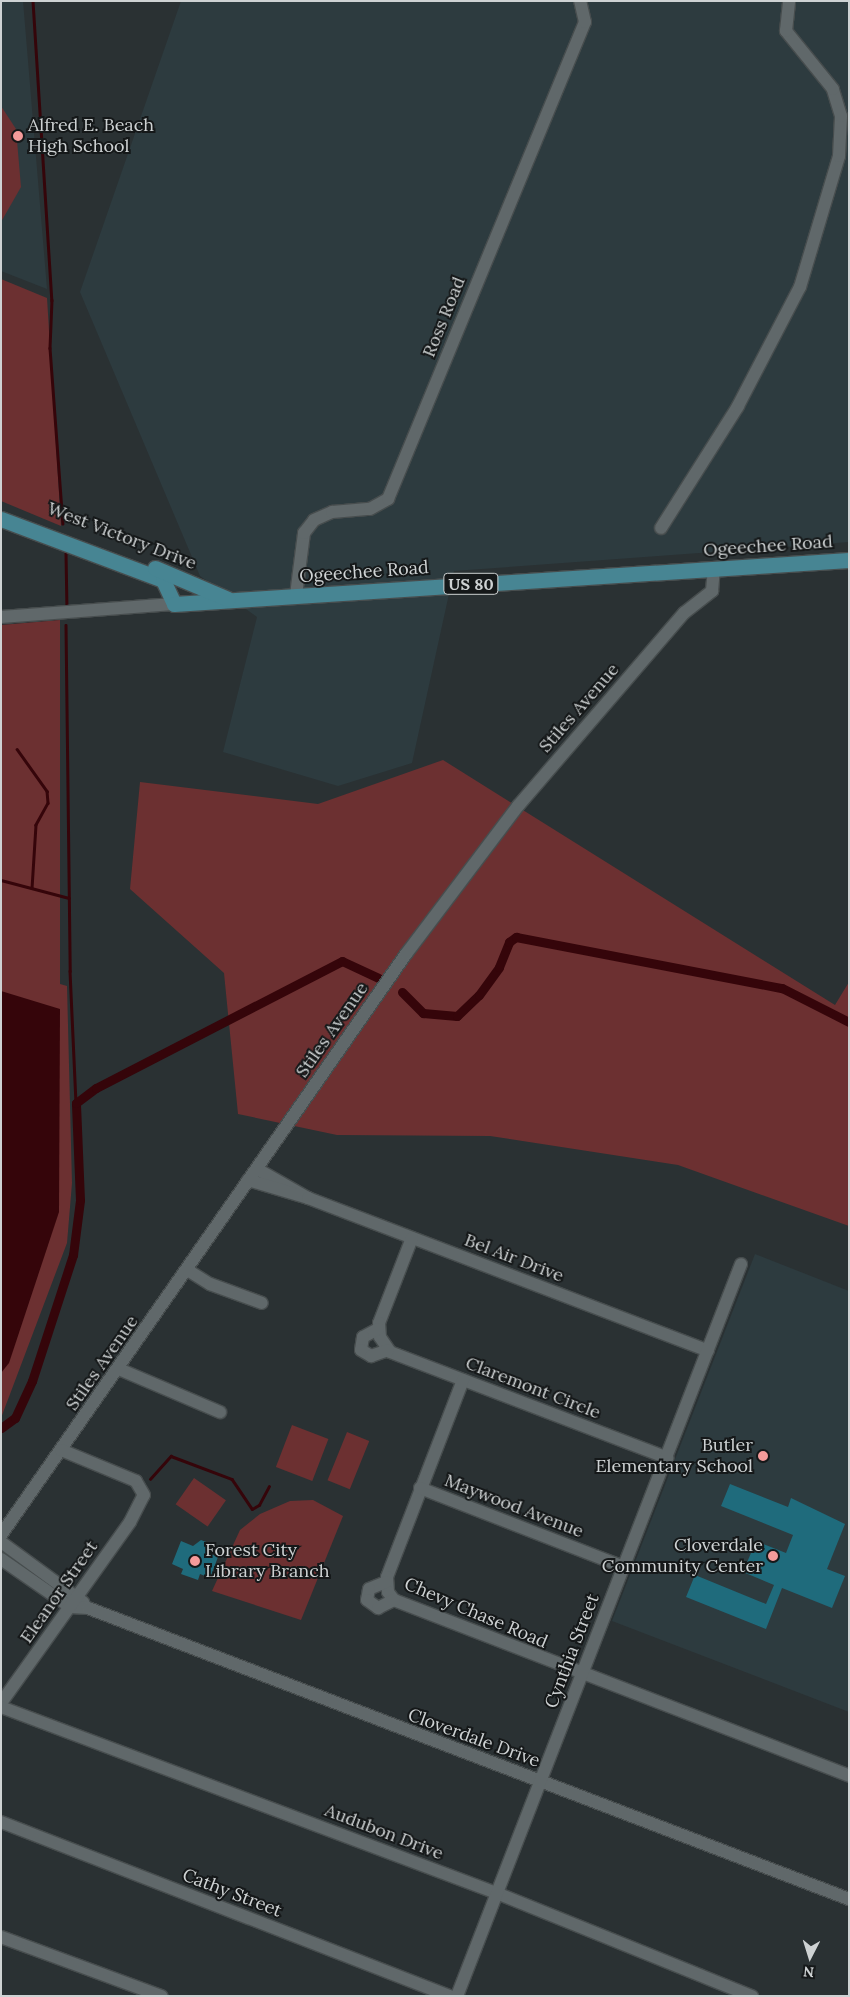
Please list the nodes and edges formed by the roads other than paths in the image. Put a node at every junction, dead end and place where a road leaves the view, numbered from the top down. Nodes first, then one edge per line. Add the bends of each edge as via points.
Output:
1 (580, 1) edge
2 (789, 1) edge
3 (1, 510) edge
4 (1, 519) edge
5 (661, 528) dead end
6 (849, 560) edge
7 (714, 569) junction
8 (296, 595) junction
9 (229, 600) junction
10 (174, 604) junction
11 (1, 617) edge
12 (257, 1168) junction
13 (248, 1180) junction
14 (308, 1198) junction
15 (412, 1238) junction
16 (742, 1264) dead end
17 (189, 1271) junction
18 (262, 1303) dead end
19 (378, 1329) junction
20 (388, 1350) junction
21 (708, 1351) junction
22 (119, 1369) junction
23 (463, 1380) junction
24 (220, 1412) dead end
25 (61, 1450) junction
26 (667, 1458) junction
27 (420, 1488) junction
28 (1, 1535) edge
29 (1, 1542) edge
30 (1, 1559) edge
31 (624, 1567) junction
32 (386, 1582) junction
33 (78, 1596) junction
34 (394, 1600) junction
35 (70, 1607) junction
36 (88, 1608) junction
37 (582, 1674) junction
38 (1, 1703) edge
39 (1, 1707) edge
40 (849, 1776) edge
41 (541, 1781) junction
42 (1, 1822) edge
43 (499, 1894) junction
44 (849, 1899) edge
45 (1, 1937) edge
46 (161, 1996) edge
47 (450, 1996) edge
48 (457, 1996) edge
49 (752, 1996) edge

1 - 8 street, Ross Road via 585,22 388,499 370,509 332,512 314,520 304,533
2 - 5 street via 786,31 828,80 836,97 843,133 840,156 800,287 738,406
3 - 9 main road, West Victory Drive / US 80
4 - 10 main road, West Victory Drive via 163,580
6 - 7 main road, Ogeechee Road / US 80
7 - 8 main road, Ogeechee Road / US 80
7 - 12 street, Stiles Avenue via 712,592 684,613 518,806 406,954
8 - 9 main road, Ogeechee Road / US 80
9 - 10 main road, Ogeechee Road / US 80
10 - 11 street, Ogeechee Road
12 - 13 street, Stiles Avenue
12 - 14 street, Bel Air Drive
13 - 14 street, Bel Air Drive
13 - 17 street, Stiles Avenue
14 - 15 street, Bel Air Drive
15 - 19 street, Claremont Circle
15 - 21 street, Bel Air Drive
16 - 21 street, Cynthia Street
17 - 18 street via 210,1284
17 - 22 street, Stiles Avenue
19 - 20 street
19 - 20 street, Claremont Circle via 363,1337 361,1350 371,1356
20 - 23 street, Claremont Circle
21 - 26 street, Cynthia Street
22 - 24 street
22 - 25 street, Stiles Avenue
23 - 26 street, Claremont Circle
23 - 27 street, Chevy Chase Road
25 - 28 street, Stiles Avenue
25 - 33 street, Eleanor Street via 136,1481 144,1491 142,1500
26 - 31 street, Cynthia Street
27 - 31 street, Maywood Avenue
27 - 32 street, Chevy Chase Road
29 - 33 street, Cloverdale Drive
30 - 35 street
31 - 37 street, Cynthia Street
32 - 34 street, Chevy Chase Road
32 - 34 street via 370,1588 367,1600 378,1608
33 - 35 street, Eleanor Street
33 - 36 street, Cloverdale Drive
34 - 37 street, Chevy Chase Road
35 - 36 street, Cloverdale Drive
35 - 38 street, Eleanor Street
36 - 41 street, Cloverdale Drive
37 - 40 street, Chevy Chase Road
37 - 41 street, Cynthia Street
39 - 43 street, Audubon Drive
41 - 43 street, Cynthia Street
41 - 44 street, Cloverdale Drive
42 - 47 street, Cathy Street
43 - 48 street, Cynthia Street
43 - 49 street, Audubon Drive
45 - 46 street

